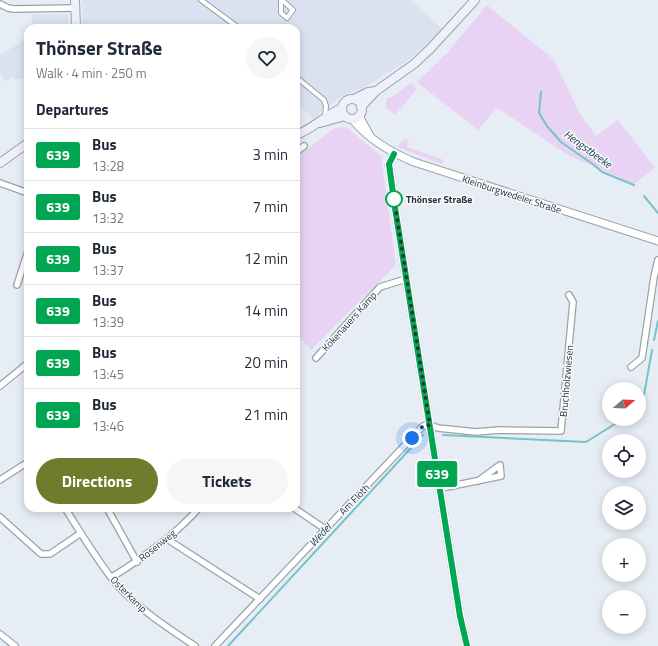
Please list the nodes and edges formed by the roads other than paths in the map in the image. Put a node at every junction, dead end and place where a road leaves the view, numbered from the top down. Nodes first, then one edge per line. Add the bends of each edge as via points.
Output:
1 (201, 0) edge
2 (475, 0) edge
3 (0, 4) edge
4 (75, 4) edge
5 (76, 24) edge
6 (234, 24) edge
7 (300, 80) edge
8 (376, 91) junction
9 (354, 99) junction
10 (352, 113) junction
11 (325, 117) junction
12 (319, 123) junction
13 (300, 133) edge
14 (24, 146) edge
15 (304, 146) dead end
16 (300, 149) edge
17 (394, 154) junction
18 (0, 163) edge
19 (0, 183) edge
20 (24, 192) edge
21 (658, 241) edge
22 (658, 260) edge
23 (24, 263) edge
24 (406, 279) junction
25 (17, 285) dead end
26 (569, 295) dead end
27 (316, 358) dead end
28 (24, 366) edge
29 (631, 366) dead end
30 (0, 386) edge
31 (430, 425) junction
32 (24, 465) edge
33 (0, 480) edge
34 (478, 481) dead end
35 (440, 488) junction
36 (68, 512) edge
37 (109, 512) edge
38 (195, 512) edge
39 (300, 512) edge
40 (0, 517) edge
41 (326, 529) junction
42 (81, 533) junction
43 (167, 539) junction
44 (137, 562) junction
45 (112, 577) junction
46 (260, 599) junction
47 (0, 634) edge
48 (15, 646) edge
49 (195, 646) edge
50 (215, 646) edge
51 (467, 646) edge

1 - 6 street
2 - 8 main road via 414,64
3 - 4 street via 14,9
4 - 5 main road
7 - 11 street via 324,100
8 - 9 main road
8 - 10 main road
9 - 10 main road via 359,102
9 - 10 main road via 346,101
10 - 11 main road
10 - 12 main road
10 - 17 street, Kleinburgwedeler Straße via 362,131
11 - 12 main road
12 - 13 main road
14 - 18 main road
15 - 16 street
17 - 21 street, Kleinburgwedeler Straße
17 - 24 street via 389,164
19 - 20 street
22 - 29 street via 642,358
23 - 25 street
24 - 27 street, Kokenauers Kamp via 380,287
24 - 31 street
26 - 31 street, Bruchholzwiesen via 573,302 561,431 476,432
28 - 30 street
31 - 35 street
31 - 41 street, Am Flöth via 423,426
32 - 33 street
34 - 35 street
35 - 51 street
36 - 42 street, Osterkamp
37 - 44 street
38 - 43 street, Rosenweg
39 - 41 street
40 - 42 street via 46,555
41 - 46 street, Am Flöth
42 - 45 street, Osterkamp
43 - 44 street, Rosenweg
43 - 46 street
44 - 45 street, Rosenweg
45 - 49 street, Osterkamp via 154,619
46 - 50 street, Am Flöth
47 - 48 street

